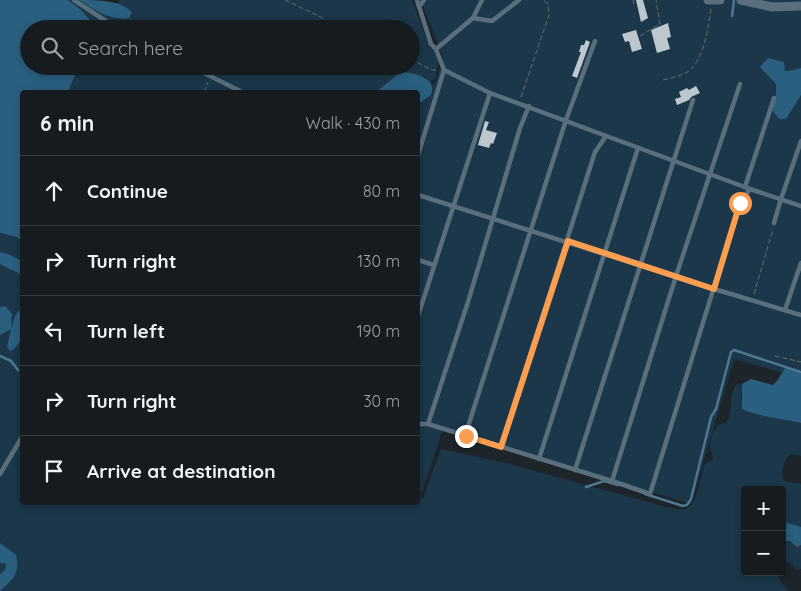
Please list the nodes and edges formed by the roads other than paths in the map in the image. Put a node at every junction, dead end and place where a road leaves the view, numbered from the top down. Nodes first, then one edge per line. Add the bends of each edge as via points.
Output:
1 (74, 0) edge
2 (417, 0) edge
3 (424, 0) edge
4 (482, 0) edge
5 (519, 0) edge
6 (708, 0) edge
7 (720, 0) edge
8 (741, 0) edge
9 (713, 1) edge
10 (419, 6) junction
11 (801, 6) edge
12 (473, 18) junction
13 (104, 20) edge
14 (595, 41) dead end
15 (436, 49) junction
16 (444, 70) junction
17 (208, 75) edge
18 (740, 84) dead end
19 (238, 90) edge
20 (490, 93) junction
21 (774, 98) dead end
22 (693, 100) dead end
23 (529, 106) junction
24 (566, 120) junction
25 (606, 136) junction
26 (801, 141) edge
27 (638, 148) junction
28 (420, 149) edge
29 (674, 160) junction
30 (710, 174) junction
31 (745, 187) junction
32 (750, 189) junction
33 (420, 195) edge
34 (781, 199) junction
35 (453, 206) junction
36 (801, 206) edge
37 (493, 218) junction
38 (774, 223) road end
39 (530, 230) junction
40 (568, 241) junction
41 (604, 253) junction
42 (420, 261) edge
43 (801, 263) edge
44 (434, 265) junction
45 (640, 265) junction
46 (676, 276) junction
47 (714, 289) junction
48 (420, 310) edge
49 (785, 310) junction
50 (801, 315) edge
51 (420, 424) edge
52 (428, 424) junction
53 (466, 436) junction
54 (20, 440) edge
55 (501, 447) junction
56 (539, 459) junction
57 (575, 470) junction
58 (0, 474) edge
59 (612, 481) junction

1 - 13 lane
2 - 10 lane
3 - 10 lane
4 - 12 lane
5 - 12 lane via 492,21
6 - 9 street
7 - 9 street
8 - 11 street via 772,7
10 - 15 lane via 431,44
12 - 15 lane
14 - 24 lane
15 - 16 lane
16 - 20 lane
16 - 28 lane
17 - 19 lane
18 - 30 lane
20 - 23 lane
20 - 35 lane
21 - 31 lane
22 - 29 lane
23 - 24 lane
23 - 37 lane
24 - 25 lane
24 - 39 lane
25 - 27 lane
25 - 40 lane via 595,152
26 - 34 lane
27 - 29 lane
27 - 41 lane
29 - 30 lane
29 - 45 lane
30 - 31 lane
30 - 46 lane
31 - 32 lane
32 - 34 lane
32 - 47 lane via 740,203
33 - 35 lane
34 - 36 lane
34 - 38 lane
35 - 37 lane
35 - 44 lane
37 - 39 lane
37 - 52 lane
39 - 40 lane
39 - 53 lane
40 - 41 lane
40 - 55 lane
41 - 45 lane
41 - 56 lane
42 - 44 lane
43 - 49 lane
44 - 48 lane
45 - 46 lane
45 - 57 lane
46 - 47 lane
46 - 59 lane
47 - 49 lane
47 - 59 lane via 650,494
49 - 50 lane
51 - 52 lane
52 - 53 lane
53 - 55 lane
54 - 58 lane
55 - 56 lane
56 - 57 lane
57 - 59 lane

